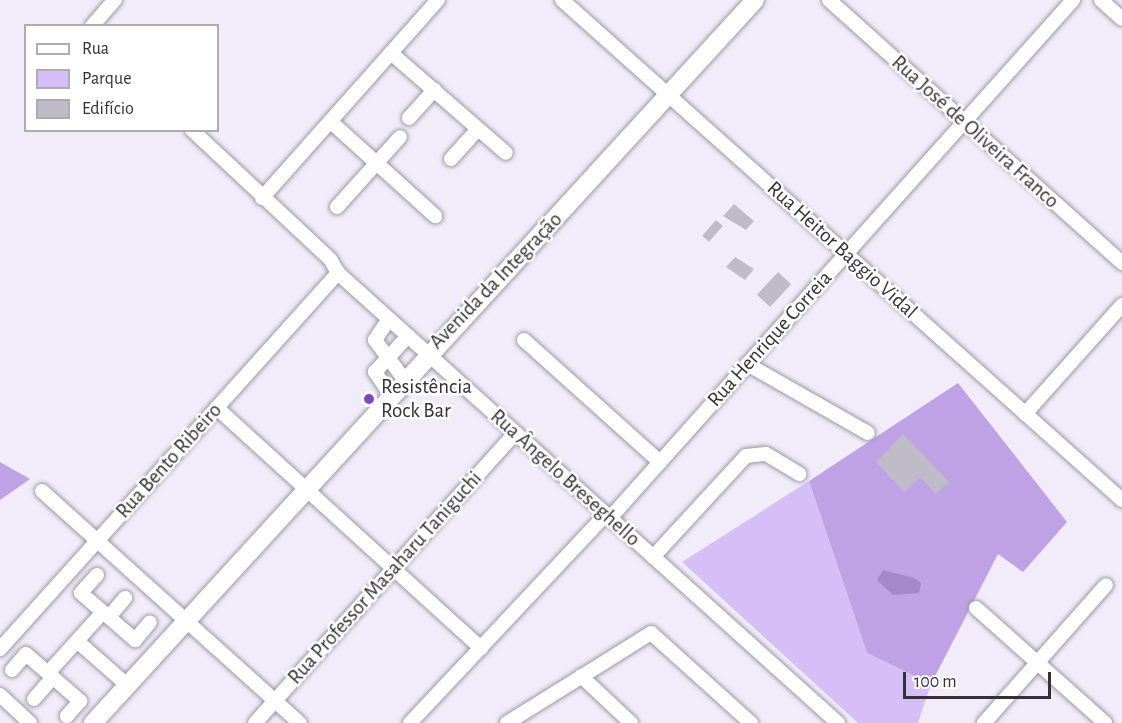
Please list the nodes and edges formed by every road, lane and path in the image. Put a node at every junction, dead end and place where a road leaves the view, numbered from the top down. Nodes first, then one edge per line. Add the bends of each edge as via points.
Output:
1 (115, 0) edge
2 (438, 0) edge
3 (562, 0) edge
4 (755, 0) edge
5 (829, 0) edge
6 (1073, 0) edge
7 (1101, 0) edge
8 (1122, 19) edge
9 (94, 24) edge
10 (392, 53) junction
11 (434, 90) junction
12 (669, 97) junction
13 (409, 118) dead end
14 (330, 121) junction
15 (964, 122) junction
16 (478, 129) junction
17 (194, 132) edge
18 (400, 137) dead end
19 (506, 153) dead end
20 (451, 159) dead end
21 (376, 163) junction
22 (262, 198) junction
23 (337, 207) dead end
24 (435, 216) dead end
25 (846, 254) junction
26 (1122, 263) edge
27 (338, 273) junction
28 (1122, 305) edge
29 (389, 319) junction
30 (408, 336) junction
31 (524, 340) dead end
32 (427, 353) junction
33 (387, 357) junction
34 (747, 364) junction
35 (404, 379) junction
36 (390, 394) junction
37 (217, 408) junction
38 (1025, 414) junction
39 (515, 432) junction
40 (868, 433) dead end
41 (660, 462) junction
42 (799, 474) dead end
43 (305, 488) junction
44 (42, 491) dead end
45 (1122, 500) edge
46 (608, 516) junction
47 (98, 541) junction
48 (653, 557) junction
49 (394, 568) junction
50 (97, 575) dead end
51 (1106, 585) dead end
52 (125, 598) dead end
53 (976, 608) dead end
54 (105, 618) junction
55 (186, 620) junction
56 (150, 622) dead end
57 (80, 644) junction
58 (481, 648) junction
59 (0, 649) edge
60 (1037, 663) junction
61 (12, 670) dead end
62 (54, 673) junction
63 (581, 676) junction
64 (127, 685) junction
65 (0, 695) edge
66 (34, 699) dead end
67 (275, 701) junction
68 (67, 716) dead end
69 (30, 723) edge
70 (93, 723) edge
71 (255, 723) edge
72 (300, 723) edge
73 (410, 723) edge
74 (508, 723) edge
75 (631, 723) edge
76 (751, 723) edge
77 (838, 723) edge
78 (984, 723) edge
79 (1105, 723) edge

1 - 9 street
2 - 10 street
3 - 12 street, Rua Heitor Baggio Vidal
4 - 12 main road, Avenida da Integração
5 - 15 street, Rua José de Oliveira Franco
6 - 15 street, Rua Henrique Correia
7 - 8 street
10 - 11 street
10 - 14 street
11 - 13 street
11 - 16 street
12 - 25 street, Rua Heitor Baggio Vidal
12 - 32 main road, Avenida da Integração
14 - 21 street
14 - 22 street
15 - 25 street, Rua Henrique Correia
15 - 26 street, Rua José de Oliveira Franco
16 - 19 street
16 - 20 street
17 - 22 street, Rua Ângelo Breseghello
18 - 21 street
21 - 23 street
21 - 24 street
22 - 27 street, Rua Ângelo Breseghello via 330,259
25 - 34 street, Rua Henrique Correia
25 - 38 street, Rua Heitor Baggio Vidal
27 - 29 street, Rua Ângelo Breseghello
27 - 37 street, Rua Bento Ribeiro
28 - 38 street
29 - 30 street, Rua Ângelo Breseghello
29 - 33 street via 375,340
30 - 32 street, Rua Ângelo Breseghello
30 - 33 street
31 - 41 street
32 - 35 main road, Avenida da Integração
32 - 39 street, Rua Ângelo Breseghello
33 - 35 street
33 - 36 street via 374,374
34 - 40 street
34 - 41 street, Rua Henrique Correia
35 - 36 main road, Avenida da Integração
36 - 43 main road, Avenida da Integração
37 - 43 street
37 - 47 street, Rua Bento Ribeiro
38 - 45 street, Rua Heitor Baggio Vidal
39 - 46 street, Rua Ângelo Breseghello
39 - 49 street, Rua Professor Masaharu Taniguchi
41 - 46 street, Rua Henrique Correia
42 - 48 street via 766,454 746,456
43 - 49 street
43 - 55 main road, Avenida da Integração
44 - 47 street
46 - 48 street, Rua Ângelo Breseghello
46 - 58 street, Rua Henrique Correia
47 - 55 street
47 - 59 street, Rua Bento Ribeiro
48 - 77 street, Rua Ângelo Breseghello
49 - 58 street
49 - 67 street, Rua Professor Masaharu Taniguchi
50 - 54 street via 81,593
51 - 60 street
52 - 54 street
53 - 60 street
54 - 56 street via 135,640
54 - 57 street
55 - 64 main road, Avenida da Integração
55 - 67 street
57 - 62 street
57 - 64 street
58 - 73 street, Rua Henrique Correia
60 - 78 street
60 - 79 street
61 - 62 street via 26,654
62 - 66 street
62 - 68 street via 80,701
63 - 74 street
63 - 75 street
63 - 76 street via 651,633
64 - 70 main road, Avenida da Integração
65 - 69 street
67 - 71 street, Rua Professor Masaharu Taniguchi
67 - 72 street

